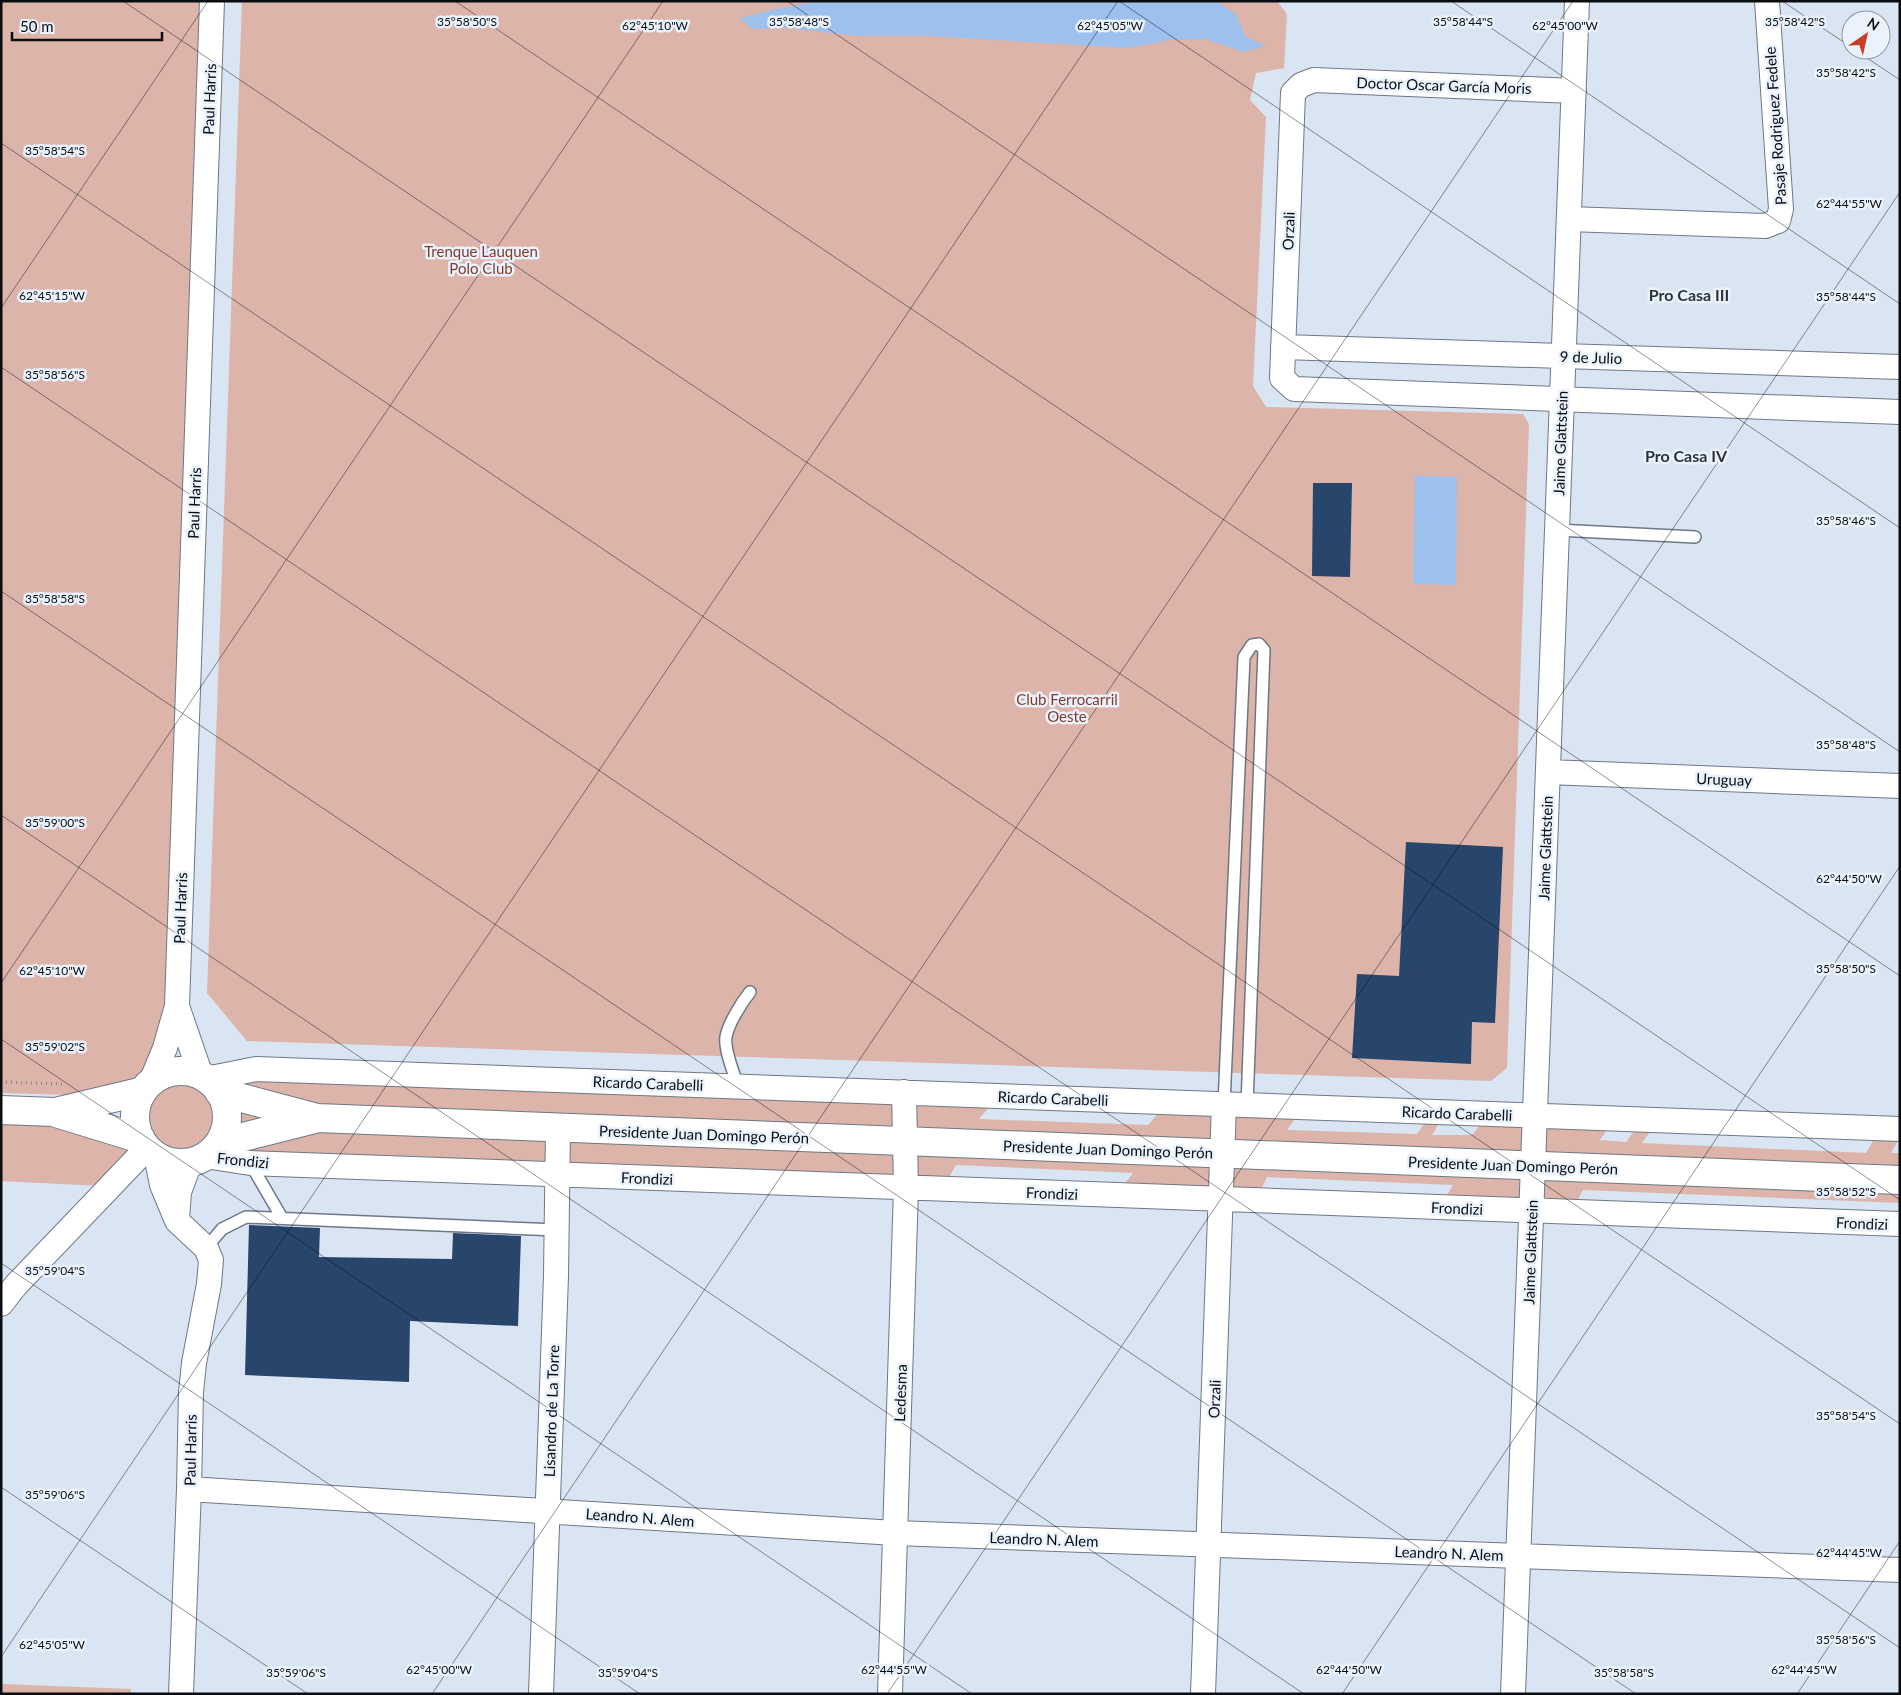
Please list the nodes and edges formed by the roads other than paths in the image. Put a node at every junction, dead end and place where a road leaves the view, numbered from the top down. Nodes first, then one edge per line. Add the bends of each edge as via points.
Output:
1 (212, 1) edge
2 (1577, 1) edge
3 (1767, 1) edge
4 (1314, 80) joint
5 (1574, 91) junction
6 (1569, 219) junction
7 (1283, 347) junction
8 (1563, 356) junction
9 (1900, 367) edge
10 (1562, 400) junction
11 (1900, 412) edge
12 (1557, 530) junction
13 (1695, 537) dead end
14 (1548, 772) junction
15 (1900, 786) edge
16 (750, 992) dead end
17 (177, 1006) junction
18 (209, 1082) junction
19 (739, 1086) junction
20 (147, 1087) junction
21 (904, 1092) junction
22 (1236, 1105) junction
23 (1, 1110) edge
24 (55, 1112) junction
25 (1535, 1116) junction
26 (317, 1118) junction
27 (558, 1128) junction
28 (1900, 1129) edge
29 (905, 1142) junction
30 (148, 1147) junction
31 (205, 1153) junction
32 (1223, 1154) junction
33 (250, 1163) junction
34 (1533, 1166) junction
35 (558, 1174) junction
36 (1900, 1180) edge
37 (906, 1188) junction
38 (1221, 1199) junction
39 (1532, 1211) junction
40 (282, 1218) junction
41 (177, 1221) junction
42 (1900, 1224) edge
43 (557, 1230) junction
44 (206, 1248) junction
45 (1, 1304) edge
46 (189, 1489) junction
47 (547, 1512) junction
48 (895, 1533) junction
49 (1208, 1545) junction
50 (1519, 1556) junction
51 (1900, 1570) edge
52 (181, 1694) edge
53 (541, 1694) edge
54 (890, 1694) edge
55 (1203, 1694) edge
56 (1514, 1694) edge

1 - 17 street, Paul Harris
2 - 5 street, Jaime Glattstein
3 - 6 street, Pasaje Rodriguez Fedele via 1782,209 1778,221 1764,226
4 - 5 street, Doctor Oscar García Moris
4 - 7 street, Orzali via 1301,84 1293,93
5 - 6 street, Jaime Glattstein
6 - 8 street, Jaime Glattstein
7 - 8 street, 9 de Julio
7 - 10 street, Orzali via 1282,378 1294,389
8 - 9 street, 9 de Julio
8 - 10 street, Jaime Glattstein
10 - 11 street
10 - 12 street, Jaime Glattstein
12 - 13 lane
12 - 14 street, Jaime Glattstein
14 - 15 street, Uruguay
14 - 25 street, Jaime Glattstein
16 - 19 lane via 741,1003 725,1038
17 - 18 street, Paul Harris
17 - 20 street, Paul Harris via 165,1048
18 - 19 street, Ricardo Carabelli via 256,1069
18 - 20 main road via 188,1072 175,1071 162,1075
18 - 26 main road, Presidente Juan Domingo Perón
18 - 31 main road via 225,1104 227,1117 225,1130
19 - 21 street, Ricardo Carabelli
20 - 24 main road
20 - 30 main road via 137,1102 135,1115 136,1128
21 - 22 street, Ricardo Carabelli
21 - 29 street, Ledesma
22 - 22 lane via 1264,650 1259,644 1252,645 1244,656
22 - 25 street, Ricardo Carabelli
22 - 32 street, Orzali
23 - 24 main road
24 - 30 main road
25 - 28 street, Ricardo Carabelli
25 - 34 street, Jaime Glattstein
26 - 27 main road, Presidente Juan Domingo Perón
26 - 31 main road, Presidente Juan Domingo Perón
27 - 29 main road, Presidente Juan Domingo Perón
27 - 35 street, Lisandro de La Torre
29 - 32 main road, Presidente Juan Domingo Perón
29 - 37 street, Ledesma
30 - 31 main road via 166,1160 178,1163
30 - 41 street
30 - 45 street via 16,1284
31 - 33 street, Frondizi
31 - 41 street via 179,1192
32 - 34 main road, Presidente Juan Domingo Perón
32 - 38 street, Orzali
33 - 35 street, Frondizi
33 - 40 lane
34 - 36 main road, Presidente Juan Domingo Perón
34 - 39 street, Jaime Glattstein
35 - 37 street, Frondizi
35 - 43 street, Lisandro de La Torre
37 - 38 street, Frondizi
37 - 48 street, Ledesma
38 - 39 street, Frondizi
38 - 49 street, Orzali
39 - 42 street, Frondizi
39 - 50 street, Jaime Glattstein
40 - 43 lane
40 - 44 lane via 246,1217 222,1229
41 - 44 street
43 - 47 street, Lisandro de La Torre
44 - 46 street, Paul Harris via 211,1260 191,1392
46 - 47 street, Leandro N. Alem
46 - 52 street, Paul Harris
47 - 48 street, Leandro N. Alem
47 - 53 street, Lisandro de La Torre
48 - 49 street, Leandro N. Alem
48 - 54 street, Ledesma
49 - 50 street, Leandro N. Alem
49 - 55 street, Orzali
50 - 51 street, Leandro N. Alem
50 - 56 street, Jaime Glattstein

